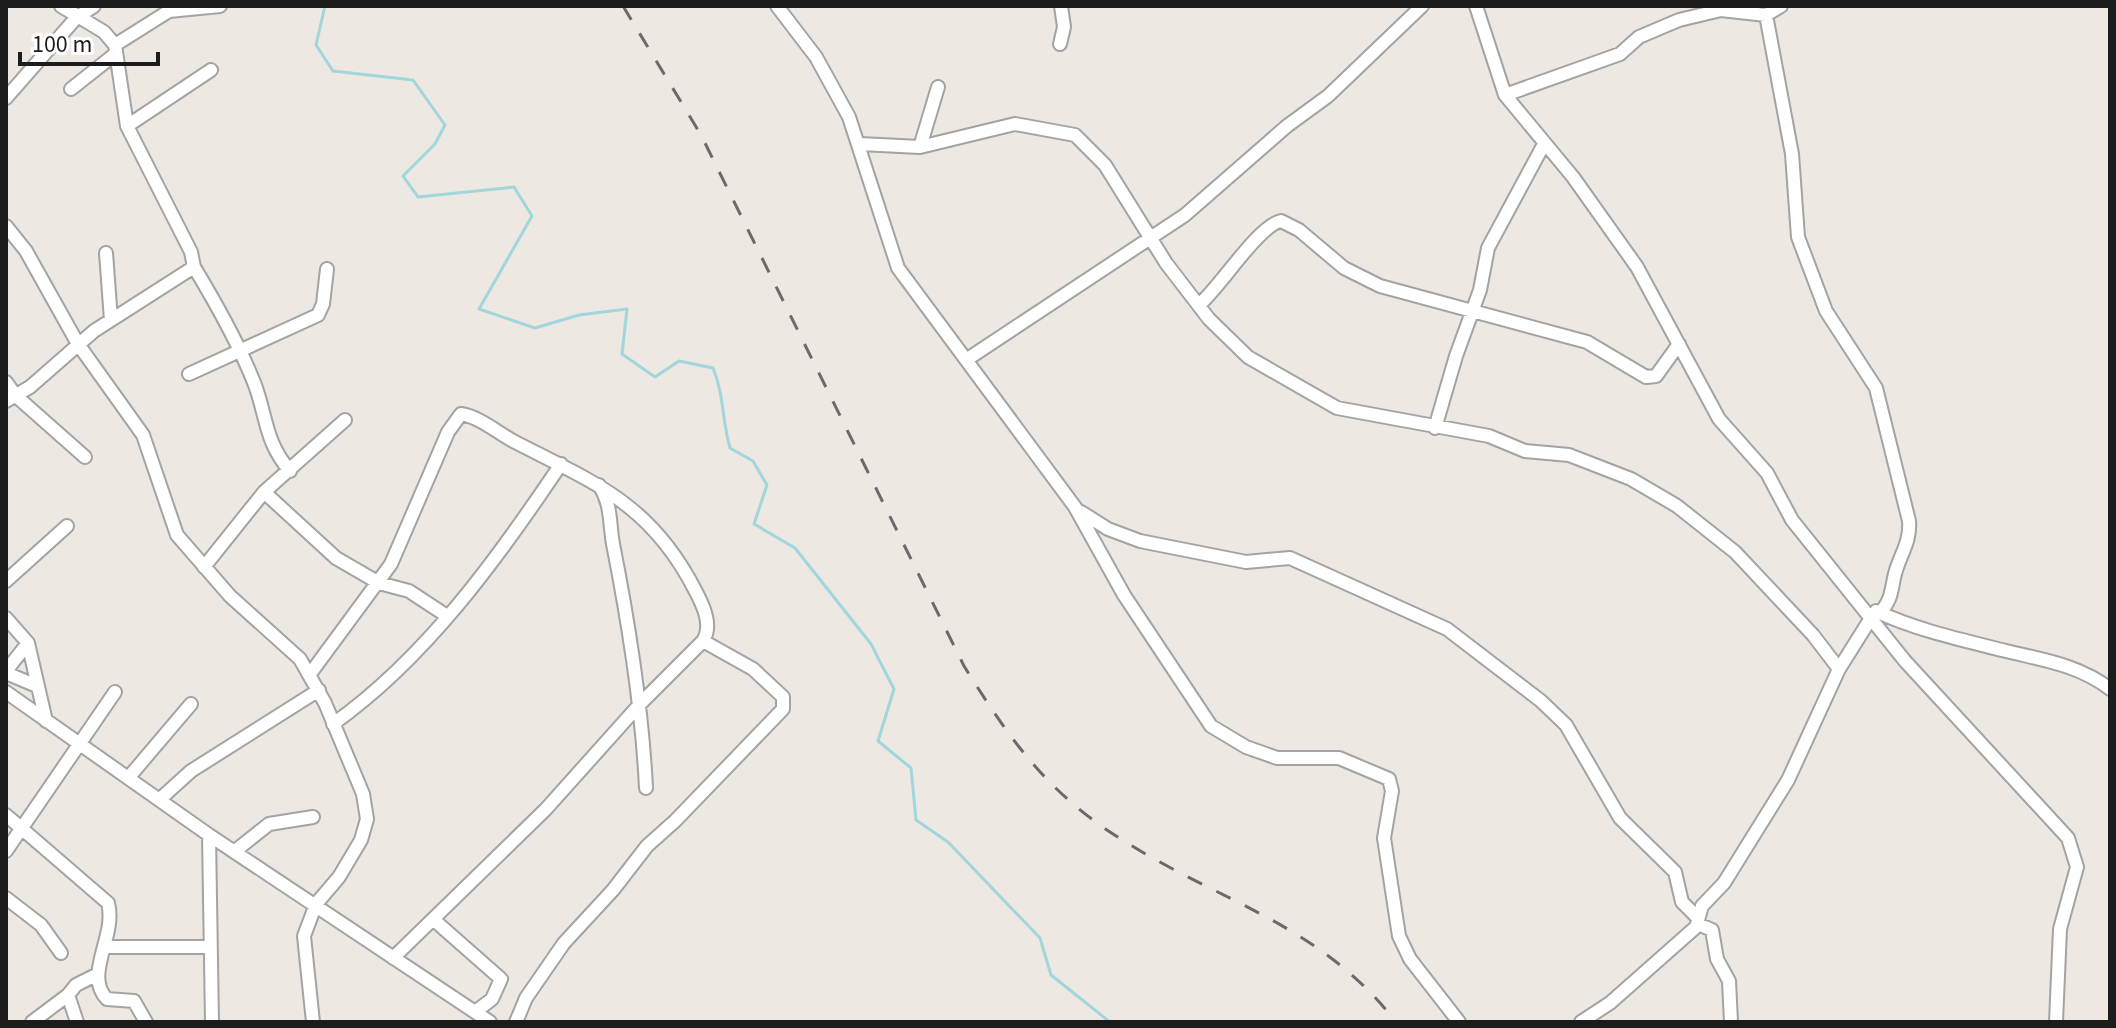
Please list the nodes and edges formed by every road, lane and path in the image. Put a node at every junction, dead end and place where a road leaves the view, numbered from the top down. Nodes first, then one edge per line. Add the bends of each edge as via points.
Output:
1 (61, 6) edge
2 (94, 6) edge
3 (220, 6) edge
4 (777, 6) edge
5 (1061, 6) edge
6 (1422, 6) edge
7 (1476, 6) edge
8 (1781, 6) edge
9 (1710, 9) edge
10 (1766, 15) junction
11 (76, 18) junction
12 (1060, 44) dead end
13 (114, 50) junction
14 (211, 70) dead end
15 (938, 87) dead end
16 (71, 89) dead end
17 (1505, 95) junction
18 (6, 98) edge
19 (127, 126) junction
20 (860, 144) junction
21 (1544, 144) junction
22 (920, 147) junction
23 (6, 226) edge
24 (1151, 238) junction
25 (106, 253) dead end
26 (194, 267) junction
27 (327, 269) dead end
28 (1199, 305) junction
29 (1471, 311) junction
30 (111, 320) junction
31 (78, 344) junction
32 (1679, 344) junction
33 (240, 352) junction
34 (966, 360) junction
35 (189, 374) dead end
36 (6, 382) edge
37 (11, 398) edge
38 (345, 420) dead end
39 (1435, 428) junction
40 (85, 457) dead end
41 (561, 464) junction
42 (290, 471) junction
43 (598, 484) junction
44 (264, 492) junction
45 (1075, 507) junction
46 (67, 526) dead end
47 (204, 567) junction
48 (6, 581) edge
49 (379, 583) junction
50 (447, 616) junction
51 (1876, 616) junction
52 (6, 618) edge
53 (703, 641) junction
54 (28, 643) junction
55 (1839, 669) junction
56 (6, 672) edge
57 (310, 674) junction
58 (37, 686) junction
59 (2110, 689) edge
60 (319, 690) junction
61 (6, 692) edge
62 (115, 692) dead end
63 (191, 704) dead end
64 (640, 704) junction
65 (46, 721) junction
66 (333, 724) junction
67 (78, 744) junction
68 (129, 777) junction
69 (646, 788) dead end
70 (159, 800) junction
71 (6, 815) edge
72 (313, 817) dead end
73 (23, 829) junction
74 (209, 835) junction
75 (6, 851) edge
76 (235, 851) junction
77 (6, 898) edge
78 (316, 904) junction
79 (434, 920) junction
80 (1698, 921) junction
81 (106, 947) junction
82 (209, 947) junction
83 (61, 953) dead end
84 (393, 958) junction
85 (96, 975) junction
86 (68, 995) junction
87 (475, 1012) junction
88 (32, 1022) edge
89 (77, 1022) edge
90 (146, 1022) edge
91 (212, 1022) edge
92 (313, 1022) edge
93 (490, 1022) edge
94 (516, 1022) edge
95 (1459, 1022) edge
96 (1581, 1022) edge
97 (1731, 1022) edge
98 (2056, 1022) edge

1 - 11 street
2 - 11 street
3 - 13 street via 169,11
4 - 20 street via 816,57
5 - 12 street
6 - 24 street via 1328,96
7 - 17 street
8 - 10 street
9 - 10 street
9 - 17 street via 1645,33 1611,58
10 - 51 street via 1792,154 1798,237 1826,311 1876,388 1909,521 1909,542 1894,578 1894,593
11 - 13 street via 104,32
11 - 18 street
13 - 16 street
13 - 19 street
14 - 19 street
15 - 22 street
17 - 21 street
19 - 26 street
20 - 22 street
20 - 34 street via 898,268
21 - 29 street via 1488,248
21 - 32 street via 1637,267
22 - 24 street via 1015,124 1075,135 1105,165
23 - 31 street via 26,251
24 - 28 street
24 - 34 street
25 - 30 street
26 - 30 street
26 - 33 street
27 - 33 street via 318,315
28 - 29 street via 1264,229 1281,221 1344,268 1380,286
28 - 39 street via 1248,357 1314,397 1337,408
29 - 32 street via 1587,342 1650,378
29 - 39 street
30 - 31 street
31 - 37 street
31 - 47 street via 143,435 171,526
32 - 51 street via 1719,419 1767,473 1792,520 1860,604
33 - 35 street
33 - 42 street via 260,399 269,443
34 - 45 street
36 - 37 street
37 - 40 street
38 - 42 street
39 - 55 street via 1489,436 1525,451 1582,458 1656,492 1735,552
41 - 43 street
41 - 49 street via 461,414
41 - 50 street
42 - 44 street
43 - 53 street via 638,512 677,559 705,612 708,631
43 - 64 street via 610,506
44 - 47 street
44 - 49 street via 336,558
45 - 80 street via 1100,525 1140,541 1246,562 1290,558 1447,629 1566,725 1620,818 1675,872 1682,902
45 - 95 street via 1124,595 1211,726 1277,758 1339,758 1389,779 1392,791 1384,838 1399,936 1410,959
46 - 48 street
47 - 57 street via 291,649
49 - 50 street via 409,591
49 - 57 street
50 - 66 street via 381,688
51 - 55 street
51 - 59 street via 2054,661
51 - 98 street via 1905,661 2059,826 2073,850 2077,867 2060,929
52 - 54 street
53 - 64 street
53 - 94 street via 753,669 783,697 783,709 647,846 564,943
54 - 56 street
54 - 58 street
55 - 80 street via 1788,780 1724,883 1702,906
56 - 58 street
57 - 60 street
58 - 65 street
60 - 66 street
60 - 70 street via 191,771
61 - 65 street
62 - 67 street
63 - 68 street
64 - 69 street
64 - 79 street via 546,809
65 - 67 street
66 - 78 street via 363,794 367,819 357,848
67 - 68 street
67 - 73 street
68 - 70 street
70 - 74 street
71 - 73 street
72 - 76 street via 269,824
73 - 75 street
73 - 81 street via 108,903
74 - 76 street
74 - 82 street
76 - 78 street
77 - 83 street via 41,925
78 - 84 street
78 - 92 street via 303,942
79 - 84 street
79 - 87 street via 501,979 492,999
80 - 96 street via 1610,1003
80 - 97 street via 1712,930 1717,959 1729,981
81 - 82 street
81 - 85 street
82 - 91 street
84 - 87 street
85 - 86 street
85 - 90 street via 104,996 134,1001
86 - 88 street
86 - 89 street
87 - 93 street

